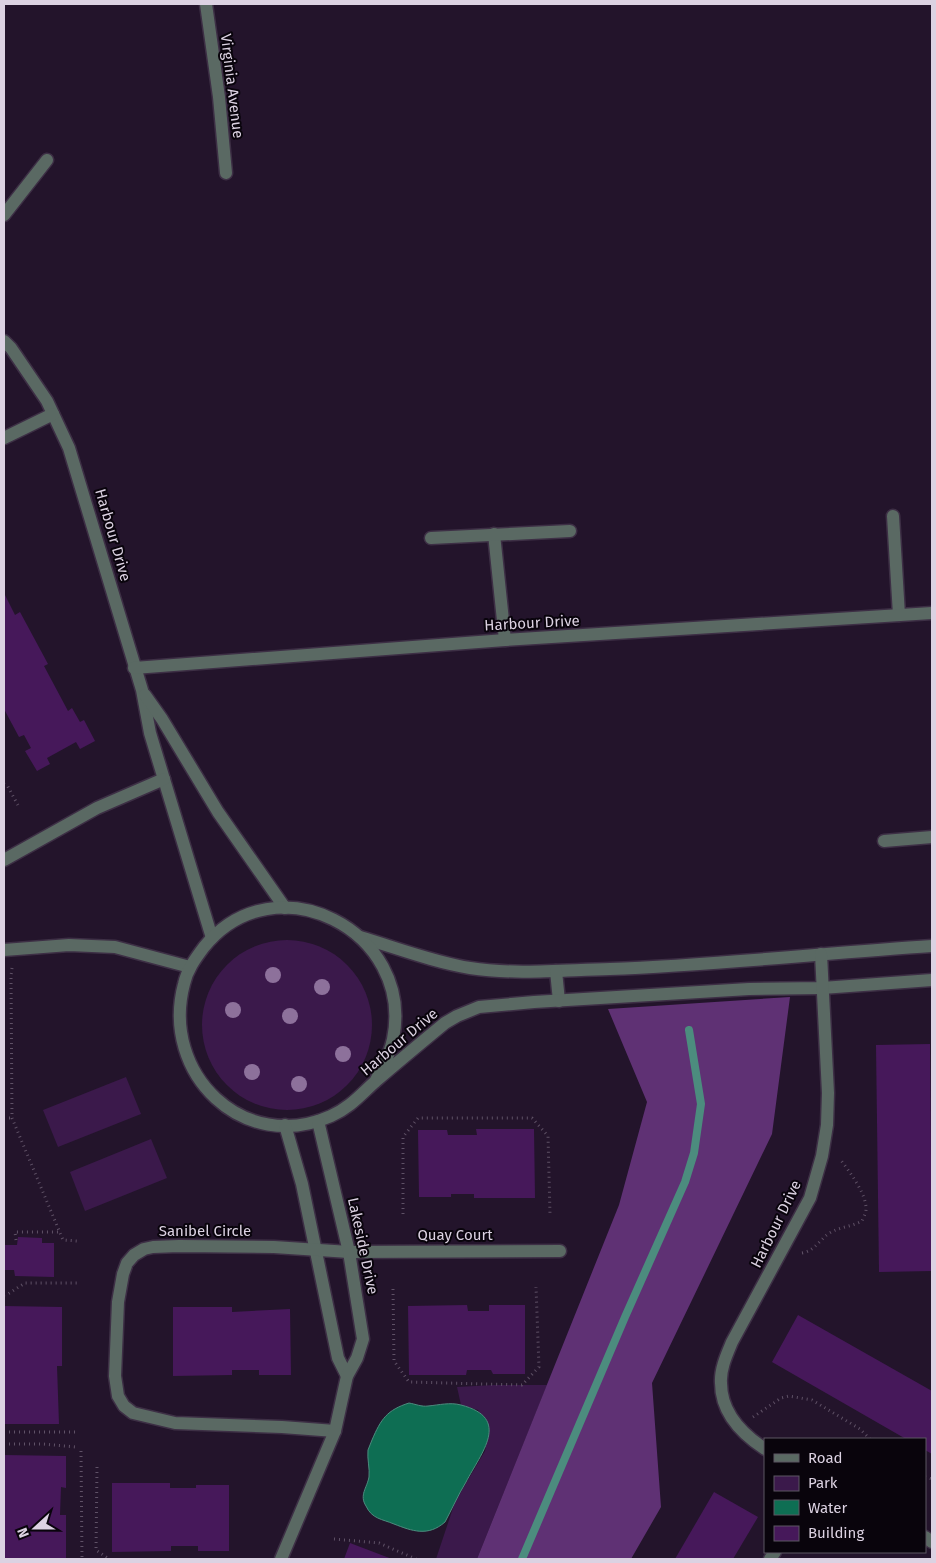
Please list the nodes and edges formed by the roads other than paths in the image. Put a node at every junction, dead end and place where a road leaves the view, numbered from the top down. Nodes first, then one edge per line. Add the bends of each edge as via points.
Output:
1 (206, 4) edge
2 (47, 160) dead end
3 (226, 173) dead end
4 (4, 215) edge
5 (4, 341) edge
6 (54, 414) junction
7 (4, 438) edge
8 (893, 516) dead end
9 (570, 531) dead end
10 (494, 534) junction
11 (431, 538) dead end
12 (932, 613) edge
13 (899, 615) junction
14 (505, 640) junction
15 (134, 668) junction
16 (142, 690) junction
17 (164, 779) junction
18 (932, 837) edge
19 (884, 841) dead end
20 (4, 860) edge
21 (285, 908) junction
22 (360, 937) junction
23 (212, 938) junction
24 (932, 946) edge
25 (10, 949) edge
26 (821, 954) junction
27 (190, 967) junction
28 (556, 971) junction
29 (932, 980) edge
30 (822, 988) junction
31 (559, 1001) junction
32 (375, 1082) junction
33 (318, 1121) junction
34 (285, 1126) junction
35 (316, 1250) junction
36 (560, 1250) dead end
37 (349, 1252) junction
38 (347, 1376) junction
39 (335, 1431) junction
40 (764, 1448) edge
41 (280, 1559) edge

1 - 3 street, Virginia Avenue
2 - 4 street
5 - 6 street, Harbour Drive
6 - 7 street
6 - 15 street, Harbour Drive via 81,484
8 - 13 street
9 - 10 street
10 - 11 street
10 - 14 street
12 - 13 street, Harbour Drive
13 - 14 street, Harbour Drive
14 - 15 street, Harbour Drive
15 - 16 street, Harbour Drive
16 - 17 street, Harbour Drive via 150,733
16 - 21 street, Harbour Drive via 218,812
17 - 20 street via 97,808
17 - 23 street, Harbour Drive
18 - 19 street
21 - 22 street, Harbour Drive via 320,913 341,922
21 - 23 street, Harbour Drive via 250,914
22 - 28 street via 470,968
22 - 32 street via 376,954 386,973 396,1017 387,1060
23 - 27 street, Harbour Drive
24 - 26 street
25 - 27 street via 68,945 115,947
26 - 28 street
26 - 30 street, Harbour Drive
27 - 34 street, Harbour Drive via 180,999 178,1025 192,1070 204,1088 238,1114 259,1122
28 - 31 street
29 - 30 street, Harbour Drive
30 - 31 street, Harbour Drive via 749,989
30 - 40 street, Harbour Drive via 828,1093 824,1147 810,1198 732,1342 720,1382 722,1396 738,1427
31 - 32 street, Harbour Drive via 470,1009 445,1023
32 - 33 street, Harbour Drive via 349,1106
33 - 34 street, Harbour Drive
33 - 37 street, Lakeside Drive
34 - 35 street
35 - 37 street, Sanibel Circle
35 - 38 street via 338,1358
35 - 39 street, Sanibel Circle via 161,1247 144,1249 134,1255 127,1263 119,1294 115,1376 118,1396 124,1406 146,1417 175,1423
36 - 37 street, Quay Court
37 - 38 street, Lakeside Drive via 363,1339
38 - 39 street, Lakeside Drive
39 - 41 street, Lakeside Drive

